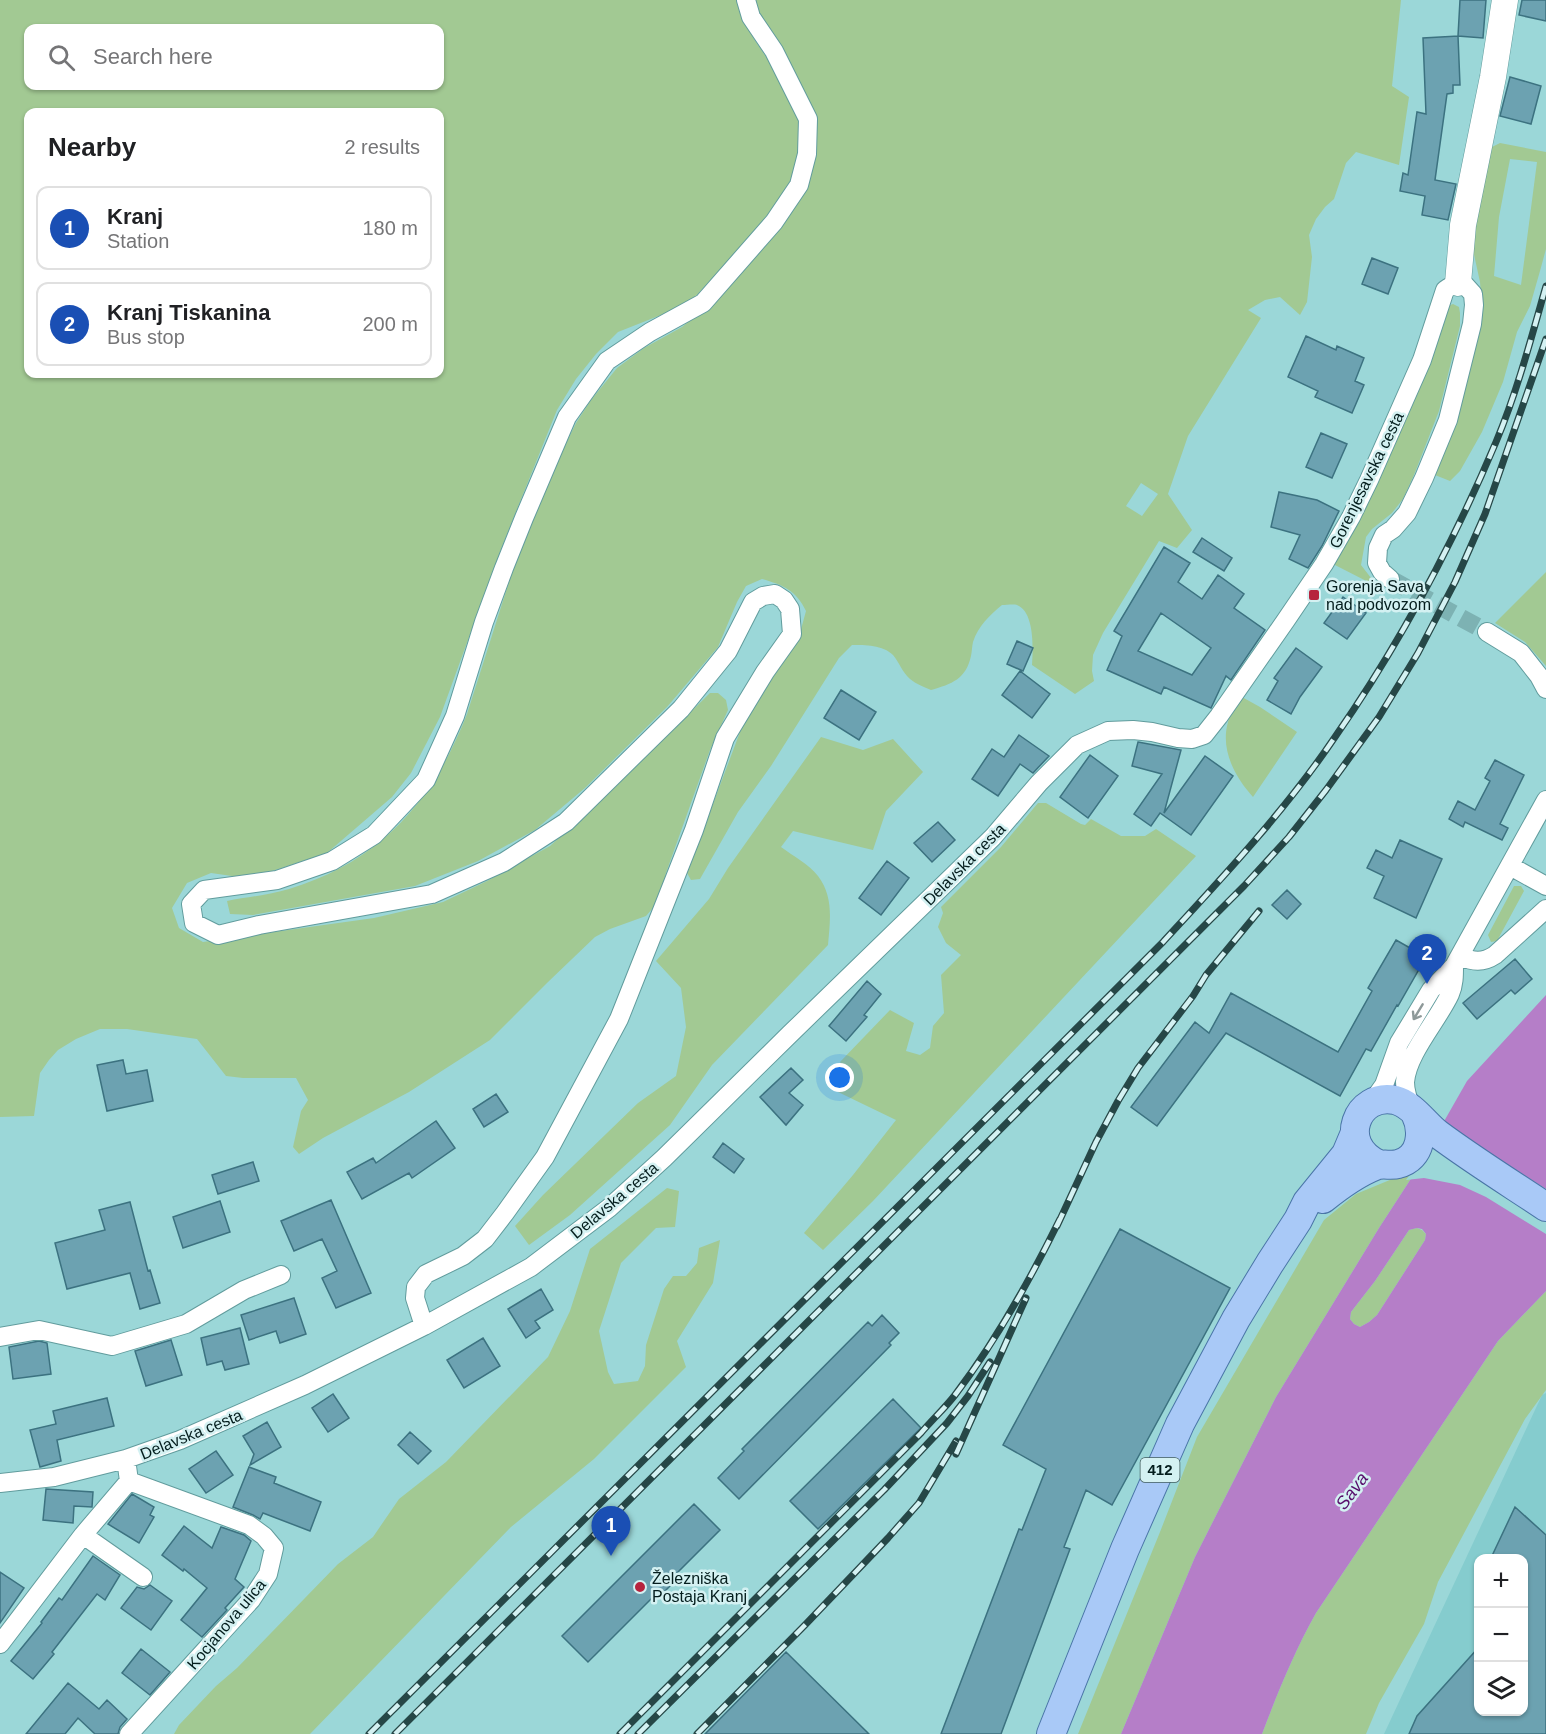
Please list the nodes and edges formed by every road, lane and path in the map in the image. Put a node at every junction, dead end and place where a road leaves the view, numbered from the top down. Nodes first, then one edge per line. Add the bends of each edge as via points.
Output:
1 (746, 0) edge
2 (1505, 0) edge
3 (1458, 284) junction
4 (1390, 579) tunnel mouth
5 (1487, 632) tunnel mouth
6 (1546, 689) edge
7 (1108, 730) joint
8 (1546, 800) edge
9 (1510, 866) junction
10 (1546, 886) edge
11 (1546, 909) edge
12 (1457, 961) junction
13 (1398, 1107) junction
14 (1354, 1135) junction
15 (1407, 1160) junction
16 (1378, 1164) junction
17 (1494, 1172) junction
18 (1546, 1207) edge
19 (1298, 1220) junction
20 (281, 1275) dead end
21 (424, 1326) junction
22 (0, 1337) edge
23 (126, 1459) junction
24 (129, 1481) junction
25 (0, 1483) edge
26 (83, 1535) junction
27 (143, 1577) dead end
28 (0, 1644) edge
29 (129, 1734) edge
30 (1051, 1734) edge

1 - 21 street via 751,17 774,51 808,119 807,154 799,185 774,222 703,303 607,361 567,417 484,622 455,716 426,780 374,835 332,861 278,880 204,890 191,904 194,922 218,935 432,894 504,862 566,822 681,710 728,651 753,602 775,594 790,609 792,634 725,738 694,830 619,1019 545,1157 505,1213 485,1239 463,1256 426,1274 416,1287 415,1298
2 - 3 street via 1463,225
3 - 4 street via 1464,284 1473,294 1472,324 1448,420 1424,478 1407,513 1384,535 1378,548 1377,563
3 - 7 street, Gorenjesavska cesta via 1445,290 1422,360 1351,517 1219,716 1204,735 1192,739
5 - 6 street via 1521,653
7 - 21 street, Delavska cesta via 1077,745 993,837 609,1208 531,1267
8 - 9 street
9 - 10 street
9 - 12 street
11 - 12 street via 1488,960
12 - 13 street via 1451,993 1411,1062 1405,1082 1406,1096
12 -> 13 street via 1431,990 1395,1052 1384,1085
13 - 14 main road, 412 via 1363,1110
13 - 15 main road via 1419,1122 1421,1133 1415,1152
13 - 17 main road, 412
14 - 16 main road via 1362,1154
14 - 19 main road, 412 via 1346,1154 1317,1188
15 - 16 main road, 412
15 - 17 main road, 412 via 1453,1161
16 - 19 main road, 412 via 1342,1184
17 - 18 main road, 412
19 - 30 main road, 412 via 1236,1319 1180,1424
20 - 22 street via 244,1290 186,1324 112,1346 39,1330
21 - 23 street, Delavska cesta via 254,1408
23 - 24 street
23 - 25 street, Delavska cesta via 54,1477
24 - 26 street
24 - 29 street, Kocjanova ulica via 249,1525 274,1548 268,1575 251,1600
26 - 27 street
26 - 28 street

